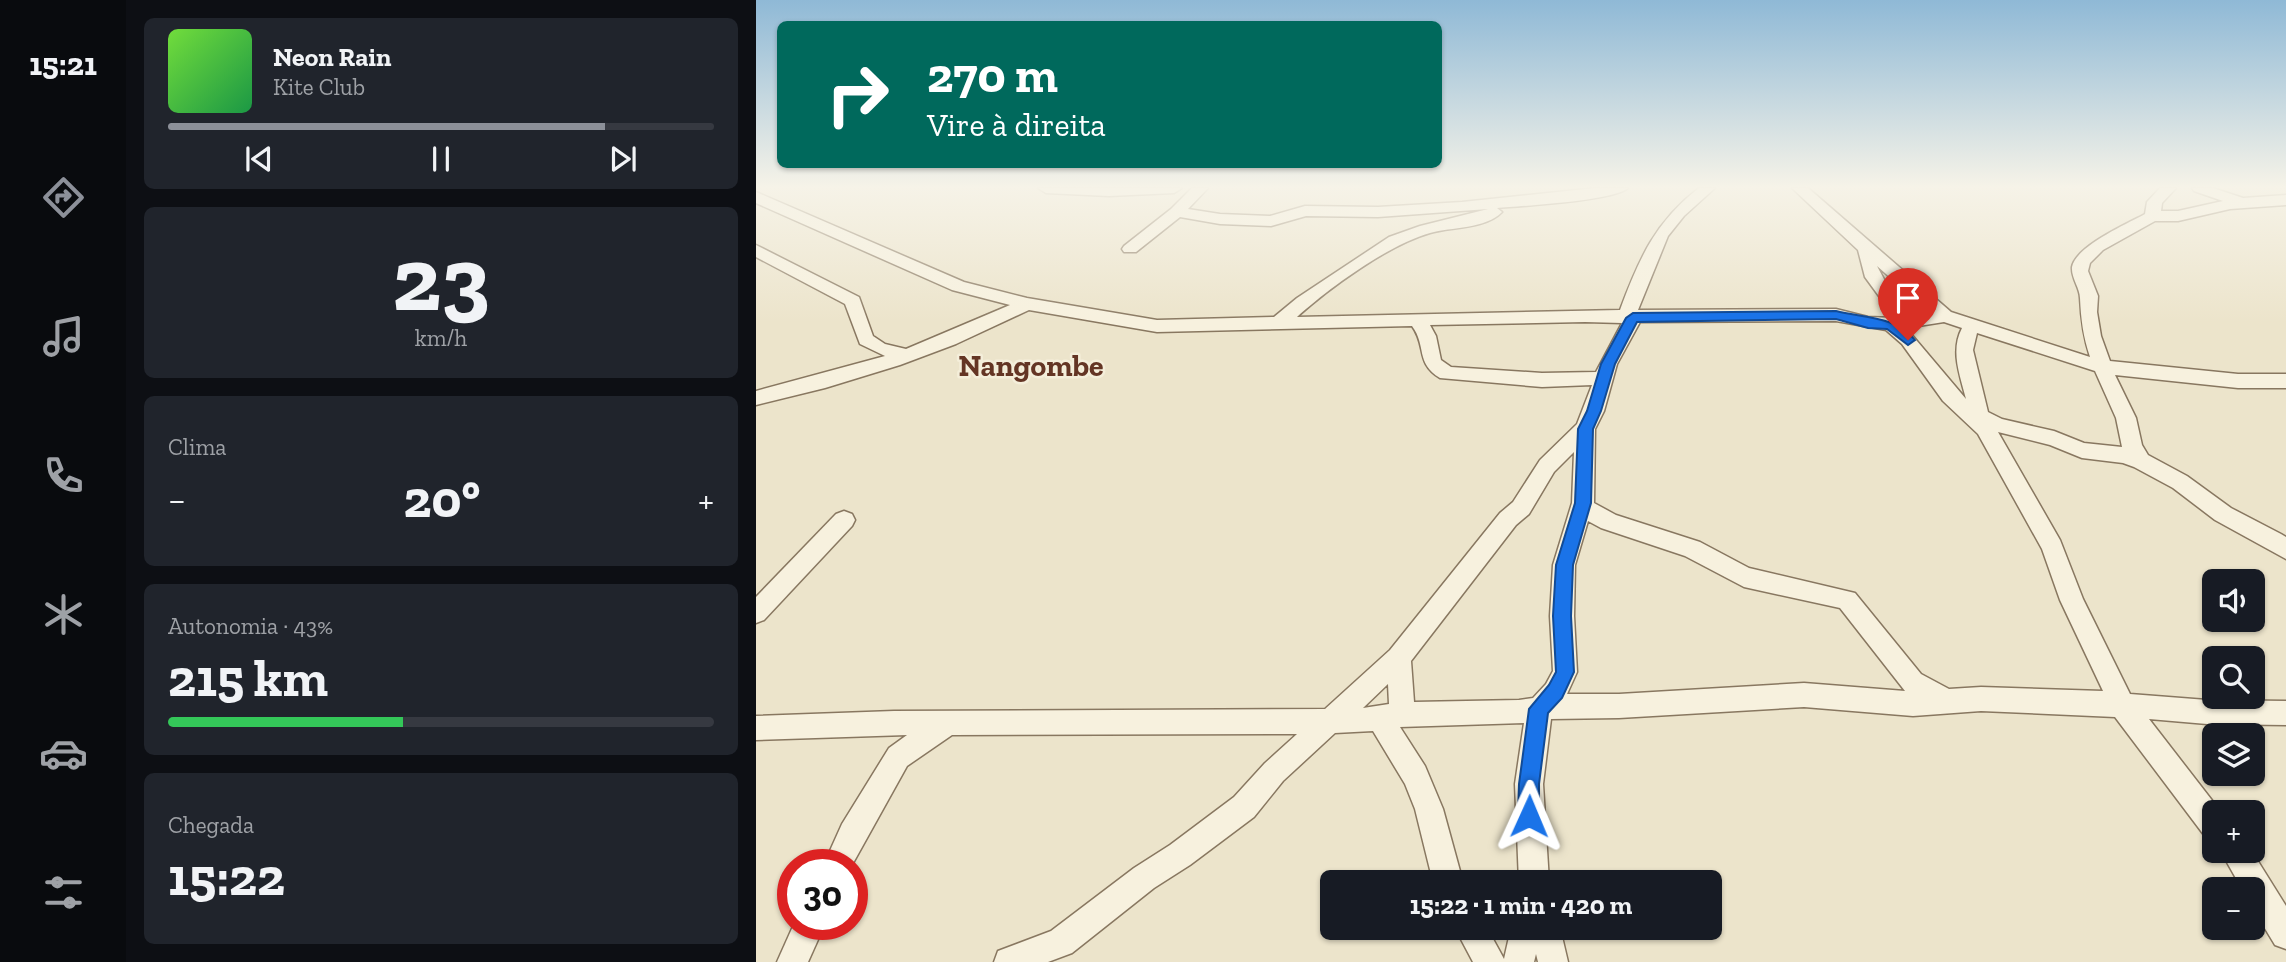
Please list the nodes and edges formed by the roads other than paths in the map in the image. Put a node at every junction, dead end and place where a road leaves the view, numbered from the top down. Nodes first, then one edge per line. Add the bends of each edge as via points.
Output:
1 (841, 233) edge
2 (1150, 233) edge
3 (1415, 233) edge
4 (1662, 233) edge
5 (1849, 233) edge
6 (2124, 233) edge
7 (1866, 247) junction
8 (1130, 249) dead end
9 (756, 250) edge
10 (1027, 304) junction
11 (1945, 316) junction
12 (1629, 318) junction
13 (1418, 322) junction
14 (1899, 323) junction
15 (1276, 325) junction
16 (1972, 326) junction
17 (905, 355) junction
18 (2104, 366) junction
19 (1603, 378) junction
20 (2286, 381) edge
21 (756, 398) edge
22 (1984, 424) junction
23 (1585, 429) junction
24 (2141, 461) junction
25 (1583, 507) junction
26 (844, 520) dead end
27 (2286, 550) edge
28 (756, 613) edge
29 (1399, 658) junction
30 (1912, 693) junction
31 (2123, 706) junction
32 (1539, 709) junction
33 (2286, 713) edge
34 (1391, 717) junction
35 (1331, 721) junction
36 (894, 723) junction
37 (948, 723) junction
38 (756, 727) edge
39 (898, 757) junction
40 (2202, 808) edge
41 (845, 849) edge
42 (2242, 863) edge
43 (1445, 870) edge
44 (1533, 870) edge
45 (2286, 934) edge
46 (802, 940) edge
47 (1478, 940) edge
48 (1523, 940) edge
49 (1548, 940) edge
50 (792, 962) edge
51 (1009, 962) edge
52 (1490, 962) edge
53 (1519, 962) edge
54 (1553, 962) edge

1 - 10 street via 958,286
2 - 8 street
3 - 15 street via 1395,240
4 - 12 street
5 - 7 street
6 - 18 street via 2107,240 2082,262 2080,271 2089,296 2092,336
7 - 11 street
7 - 14 street via 1865,259
9 - 17 street via 853,301 860,333 868,343
10 - 15 street via 1157,326
10 - 17 street
11 - 14 street
11 - 16 street
12 - 13 street
12 - 14 street via 1836,315 1868,323
12 - 19 street
13 - 15 street
13 - 19 street via 1428,337 1430,359 1447,373 1542,380
14 - 22 street via 1951,396
16 - 18 street
16 - 22 street via 1964,350
17 - 21 street via 841,378
18 - 20 street via 2159,375
18 - 24 street
19 - 23 street
22 - 24 street
22 - 31 street via 2052,547
23 - 25 street
23 - 29 street via 1547,466 1521,508 1507,519
24 - 27 street
25 - 30 street via 1609,522 1692,549 1744,576 1847,600
25 - 32 street via 1564,565 1565,672
26 - 28 street
29 - 34 street
29 - 35 street
30 - 31 street via 1946,701
30 - 32 street
31 - 33 street
31 - 40 street
32 - 34 street
32 - 44 street via 1529,784
34 - 35 street
34 - 43 street via 1430,809
35 - 37 street
35 - 51 street via 1274,772 1244,807 1191,847 1144,877 1061,942
36 - 37 street
36 - 38 street
36 - 39 street via 900,738
37 - 39 street
39 - 41 street
42 - 45 street
46 - 50 street
47 - 52 street
48 - 53 street
49 - 54 street

